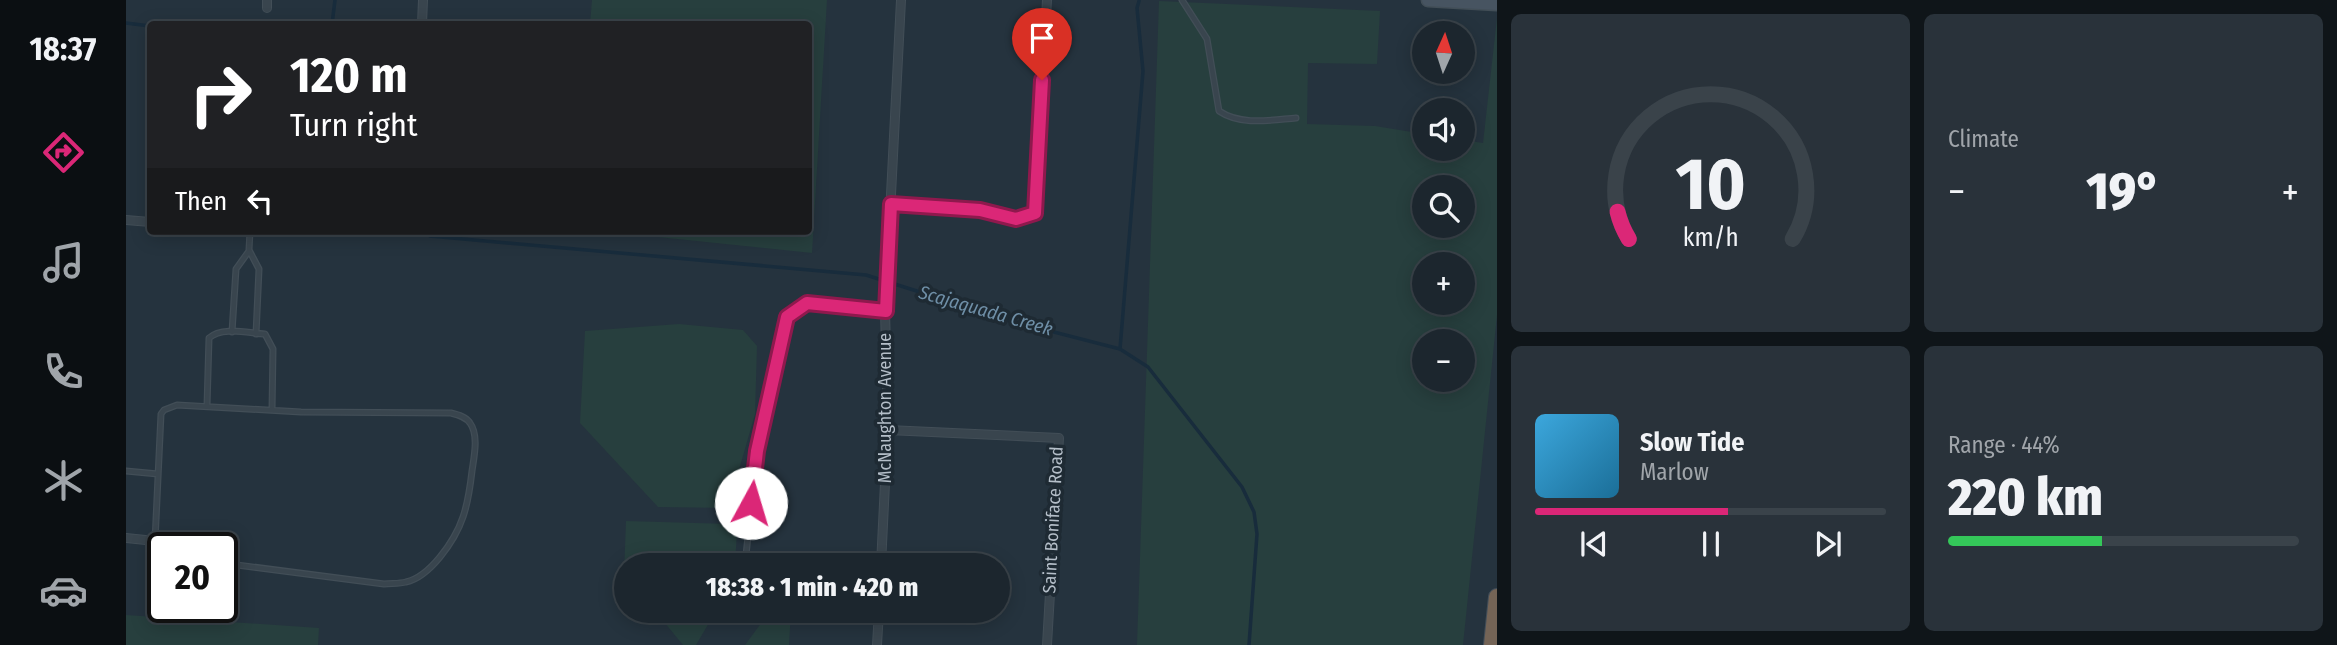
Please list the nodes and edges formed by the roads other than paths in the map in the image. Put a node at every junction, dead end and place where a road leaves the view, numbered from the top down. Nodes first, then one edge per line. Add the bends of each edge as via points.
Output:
1 (423, 0) edge
2 (901, 0) edge
3 (1046, 0) edge
4 (1182, 0) edge
5 (1428, 0) edge
6 (1497, 4) edge
7 (422, 21) edge
8 (1296, 118) dead end
9 (891, 204) junction
10 (126, 220) edge
11 (147, 222) edge
12 (250, 235) edge
13 (249, 250) junction
14 (886, 311) junction
15 (232, 332) junction
16 (256, 334) junction
17 (207, 407) junction
18 (272, 410) junction
19 (888, 429) junction
20 (126, 471) edge
21 (158, 474) junction
22 (155, 532) edge
23 (126, 538) edge
24 (147, 540) edge
25 (746, 553) edge
26 (882, 553) edge
27 (238, 565) edge
28 (1497, 597) edge
29 (878, 623) edge
30 (877, 645) edge
31 (1047, 645) edge
32 (1492, 645) edge

1 - 7 street
2 - 9 street, McNaughton Avenue
3 - 9 street via 1035,213 1016,219 980,210
4 - 8 lane via 1207,39 1219,111 1231,119
5 - 6 street
9 - 14 street, McNaughton Avenue
10 - 11 street
12 - 13 lane
13 - 15 lane via 236,269
13 - 16 lane via 259,269
14 - 19 street, McNaughton Avenue
14 - 25 lane via 807,303 787,317 757,451
15 - 16 lane
15 - 17 lane via 209,338
16 - 18 lane via 265,334 273,349
17 - 18 lane
17 - 21 lane via 177,405 161,414
18 - 27 lane via 452,413 465,417 472,425 475,453 463,519 433,565 403,583
19 - 26 street, McNaughton Avenue
19 - 31 street, Saint Boniface Road via 1059,438
20 - 21 lane
21 - 22 lane
23 - 24 street
28 - 32 highway
29 - 30 street

